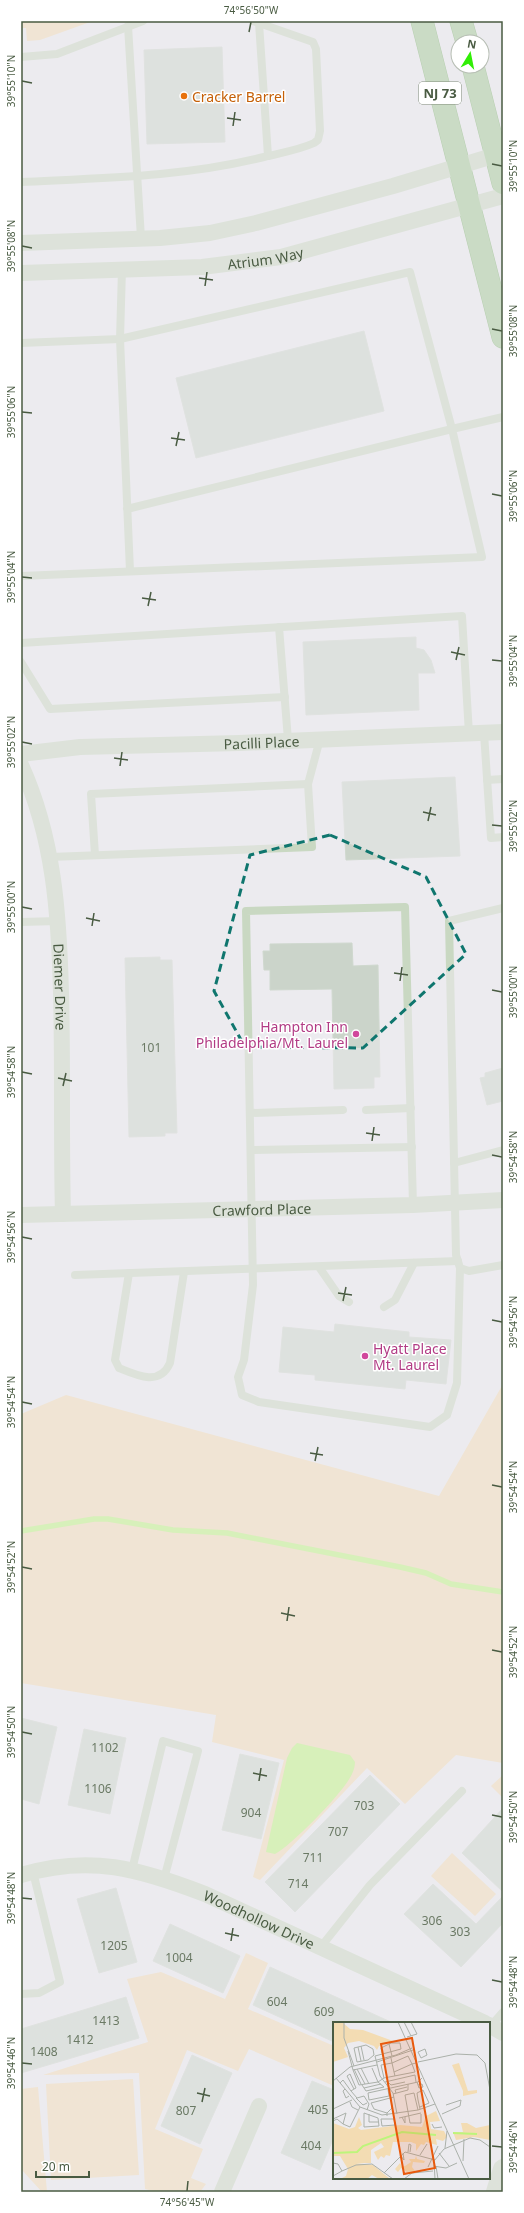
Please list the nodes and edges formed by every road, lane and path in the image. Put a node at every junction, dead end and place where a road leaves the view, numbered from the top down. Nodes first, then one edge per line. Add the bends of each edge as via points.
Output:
1 (144, 21) edge
2 (422, 21) edge
3 (461, 21) edge
4 (256, 22) edge
5 (128, 26) junction
6 (465, 34) edge
7 (21, 57) edge
8 (475, 74) edge
9 (496, 155) junction
10 (268, 156) junction
11 (459, 166) junction
12 (137, 176) junction
13 (21, 182) edge
14 (503, 183) edge
15 (503, 196) edge
16 (470, 206) junction
17 (141, 238) junction
18 (21, 243) edge
19 (122, 269) junction
20 (21, 273) edge
21 (503, 337) edge
22 (120, 339) junction
23 (21, 343) edge
24 (503, 417) edge
25 (452, 429) junction
26 (127, 509) junction
27 (130, 571) junction
28 (21, 576) edge
29 (279, 627) junction
30 (21, 643) edge
31 (21, 662) edge
32 (285, 697) junction
33 (503, 732) edge
34 (477, 733) junction
35 (320, 739) junction
36 (288, 740) junction
37 (21, 754) edge
38 (21, 765) edge
39 (503, 779) edge
40 (487, 780) junction
41 (308, 784) junction
42 (503, 837) edge
43 (95, 855) junction
44 (50, 857) junction
45 (503, 908) edge
46 (58, 921) junction
47 (21, 922) edge
48 (411, 1108) junction
49 (343, 1110) dead end
50 (366, 1110) dead end
51 (251, 1113) junction
52 (412, 1147) junction
53 (251, 1150) junction
54 (503, 1150) edge
55 (454, 1163) junction
56 (503, 1200) edge
57 (455, 1203) junction
58 (413, 1205) junction
59 (253, 1209) junction
60 (63, 1214) junction
61 (21, 1215) edge
62 (414, 1263) junction
63 (459, 1264) junction
64 (503, 1265) edge
65 (319, 1267) junction
66 (253, 1269) junction
67 (184, 1272) junction
68 (129, 1273) junction
69 (75, 1275) dead end
70 (349, 1302) dead end
71 (384, 1307) dead end
72 (462, 1791) dead end
73 (132, 1870) junction
74 (27, 1874) edge
75 (164, 1879) junction
76 (320, 1948) junction
77 (21, 1994) edge
78 (503, 2012) edge
79 (480, 2022) edge
80 (491, 2027) edge
81 (259, 2106) dead end
82 (503, 2169) edge
83 (222, 2192) edge
84 (496, 2192) edge

1 - 5 lane
2 - 11 highway, NJ 73
3 - 6 highway
4 - 10 lane
4 - 10 lane via 313,42 316,49 320,131 318,140 309,145
5 - 7 lane via 57,54
5 - 12 lane
8 - 9 highway, NJ 73
9 - 11 street
9 - 14 highway, NJ 73
10 - 12 lane via 216,168
11 - 16 highway, NJ 73
11 - 17 street via 256,223 210,232
12 - 13 lane
12 - 17 lane
15 - 16 street, Atrium Way
16 - 19 street, Atrium Way via 282,256 202,266
16 - 21 highway, NJ 73
17 - 18 street
19 - 20 street, Atrium Way
19 - 22 lane
22 - 23 lane
22 - 25 lane via 410,272
22 - 26 lane
24 - 25 lane
25 - 26 lane
25 - 27 lane via 482,557
26 - 27 lane
27 - 28 lane
29 - 30 lane
29 - 32 lane
29 - 34 lane via 462,616
31 - 32 lane via 50,708
32 - 36 lane
33 - 34 street, Pacilli Place
34 - 35 street, Pacilli Place
34 - 40 lane
35 - 36 street, Pacilli Place
35 - 41 lane
36 - 37 street, Pacilli Place via 80,747
38 - 44 street, Diemer Drive via 42,819
39 - 40 lane
40 - 42 lane via 491,838
41 - 43 lane via 91,794
41 - 43 lane via 312,847
43 - 44 lane
44 - 46 street, Diemer Drive
45 - 55 lane via 449,921
46 - 47 lane
46 - 60 street, Diemer Drive via 62,1021
48 - 50 lane
48 - 51 lane via 405,907 246,911
48 - 52 lane
49 - 51 lane
51 - 53 lane
52 - 53 lane
52 - 58 lane
53 - 59 lane
54 - 55 lane
55 - 57 lane
56 - 57 street, Crawford Place
57 - 58 street, Crawford Place
57 - 63 lane
58 - 59 street, Crawford Place
59 - 60 street, Crawford Place
59 - 66 lane
60 - 61 street, Crawford Place
62 - 63 lane
62 - 65 lane
62 - 71 lane via 395,1300
63 - 64 lane via 469,1271
63 - 66 lane via 457,1383 447,1415 430,1427 259,1402 242,1395 238,1377 244,1360
65 - 66 lane
65 - 70 lane via 339,1296
66 - 67 lane
67 - 68 lane
67 - 68 lane via 170,1363 162,1375 154,1378 119,1368 115,1360
68 - 69 lane
72 - 76 lane via 370,1884
73 - 74 street, Woodhollow Drive via 100,1865 78,1865
73 - 75 street, Woodhollow Drive
73 - 75 lane via 163,1742 198,1751
74 - 77 lane via 60,1982 39,1992
75 - 76 street, Woodhollow Drive via 205,1894
76 - 79 street, Woodhollow Drive
78 - 80 lane
81 - 83 street
82 - 84 street

